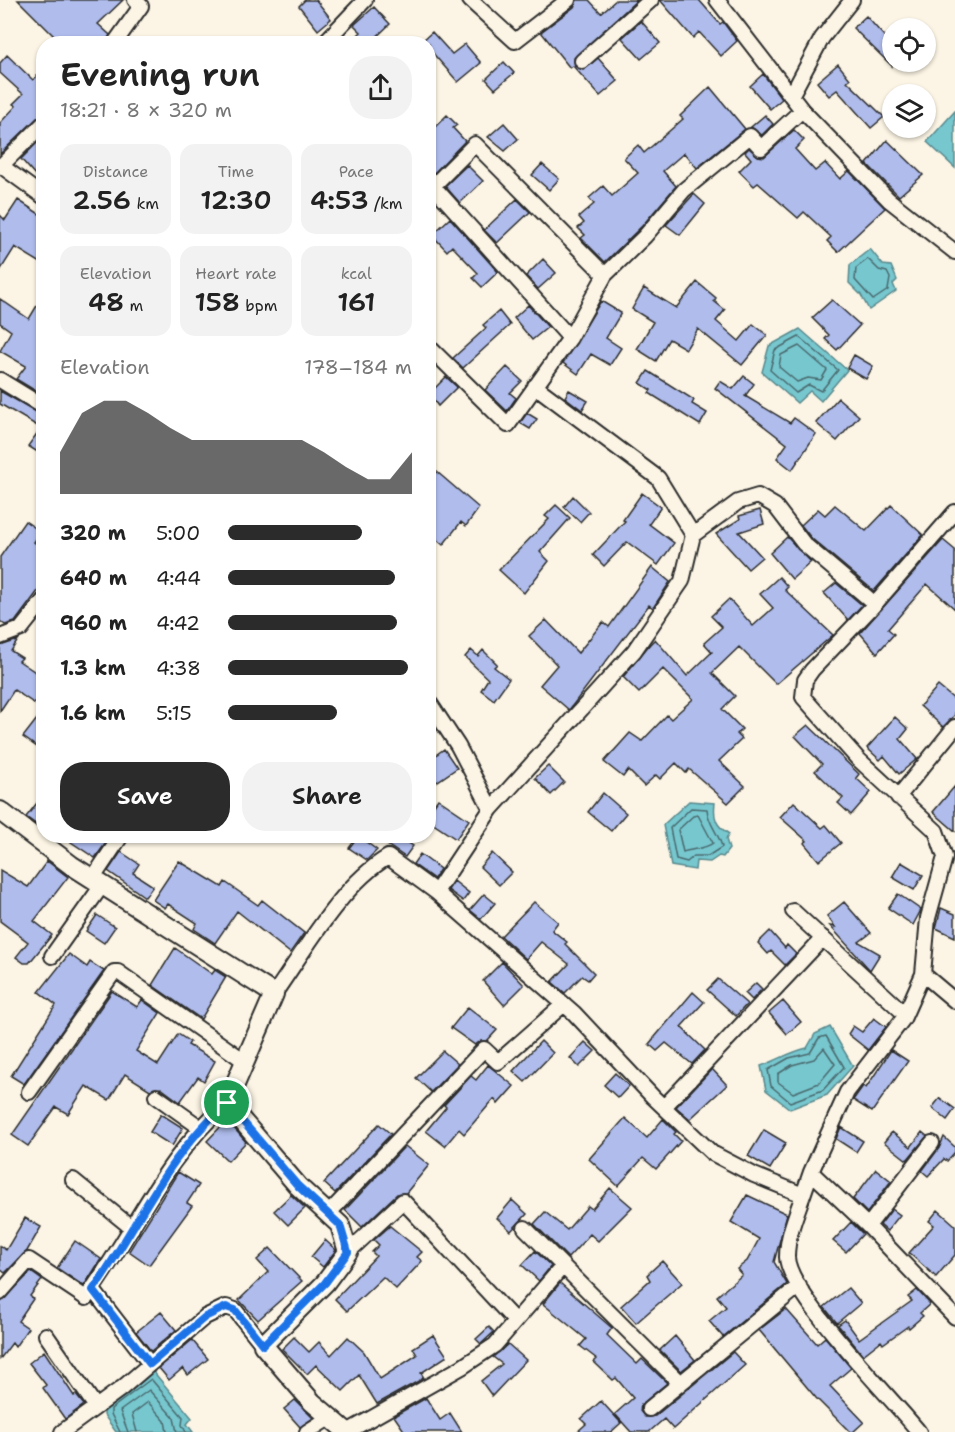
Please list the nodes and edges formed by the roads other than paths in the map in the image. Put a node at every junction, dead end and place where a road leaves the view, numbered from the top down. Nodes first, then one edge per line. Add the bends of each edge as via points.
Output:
1 (135, 0) edge
2 (365, 0) edge
3 (470, 0) edge
4 (568, 0) edge
5 (651, 0) edge
6 (717, 0) edge
7 (852, 0) edge
8 (120, 36) edge
9 (331, 36) edge
10 (582, 61) dead end
11 (791, 96) junction
12 (802, 110) junction
13 (36, 131) edge
14 (1, 166) edge
15 (436, 183) edge
16 (36, 191) edge
17 (436, 193) edge
18 (955, 252) edge
19 (605, 275) junction
20 (570, 339) junction
21 (436, 354) edge
22 (0, 380) edge
23 (536, 386) junction
24 (36, 402) edge
25 (955, 512) edge
26 (693, 535) junction
27 (875, 604) junction
28 (36, 610) edge
29 (0, 637) edge
30 (436, 712) edge
31 (955, 727) edge
32 (898, 797) junction
33 (491, 809) junction
34 (0, 811) edge
35 (36, 837) edge
36 (45, 843) edge
37 (117, 843) edge
38 (98, 881) junction
39 (436, 892) junction
40 (793, 911) dead end
41 (823, 938) junction
42 (52, 956) dead end
43 (923, 974) junction
44 (274, 994) junction
45 (955, 1000) edge
46 (564, 1004) junction
47 (905, 1014) junction
48 (246, 1062) junction
49 (29, 1092) dead end
50 (156, 1096) dead end
51 (227, 1103) junction
52 (664, 1107) junction
53 (201, 1128) junction
54 (932, 1143) dead end
55 (811, 1172) junction
56 (73, 1180) dead end
57 (803, 1195) junction
58 (328, 1214) junction
59 (868, 1226) junction
60 (132, 1228) junction
61 (525, 1228) dead end
62 (348, 1252) junction
63 (563, 1266) junction
64 (6, 1276) edge
65 (799, 1286) junction
66 (93, 1290) junction
67 (0, 1293) edge
68 (955, 1317) edge
69 (515, 1321) junction
70 (46, 1335) dead end
71 (263, 1345) junction
72 (150, 1364) junction
73 (680, 1383) junction
74 (96, 1407) junction
75 (650, 1409) dead end
76 (329, 1418) junction
77 (62, 1432) edge
78 (307, 1432) edge
79 (347, 1432) edge
80 (919, 1432) edge

1 - 8 street via 141,6
2 - 9 street
3 - 4 street via 515,41
5 - 10 street
6 - 11 street
7 - 11 street via 822,38
11 - 12 street
12 - 18 street via 889,200
12 - 19 street via 761,148 750,136 684,190
13 - 14 street
14 - 16 street
15 - 19 street via 475,144
17 - 20 street
19 - 20 street
20 - 23 street
21 - 23 street via 508,425
22 - 24 street
23 - 26 street via 658,478
25 - 27 street
26 - 27 street via 738,502 758,496 775,506 804,544
26 - 33 street via 682,581 634,651
27 - 32 street via 812,670 805,680 803,697
28 - 29 street via 21,629
30 - 33 street via 459,746
31 - 32 street
32 - 43 street via 936,831 945,857 928,918
33 - 39 street
34 - 35 street
36 - 38 street
37 - 38 street
38 - 42 street
38 - 44 street
39 - 44 street via 388,857 376,864 338,904
39 - 46 street
40 - 41 street
41 - 47 street
41 - 52 street
43 - 45 street
43 - 47 street
44 - 48 street
46 - 52 street
46 - 58 street via 498,1062 484,1049
47 - 55 street via 847,1092
48 - 49 street via 114,972
48 - 51 street
50 - 53 street
51 - 53 street
51 - 58 street via 298,1186
52 - 57 street via 712,1153
53 - 60 street via 169,1166
54 - 59 street
55 - 57 street
55 - 59 street
56 - 60 street
57 - 65 street via 788,1241 787,1260
58 - 62 street via 340,1225
59 - 68 street
60 - 66 street
61 - 63 street
62 - 69 street via 404,1201
62 - 71 street via 325,1283
63 - 69 street
63 - 73 street
64 - 66 street via 29,1260 86,1298
64 - 67 street
65 - 73 street
65 - 80 street
66 - 72 street
69 - 79 street via 495,1345 462,1367
70 - 74 street
71 - 72 street via 235,1310 226,1307 205,1317
71 - 76 street
72 - 74 street
73 - 75 street
74 - 77 street
76 - 78 street
76 - 79 street

